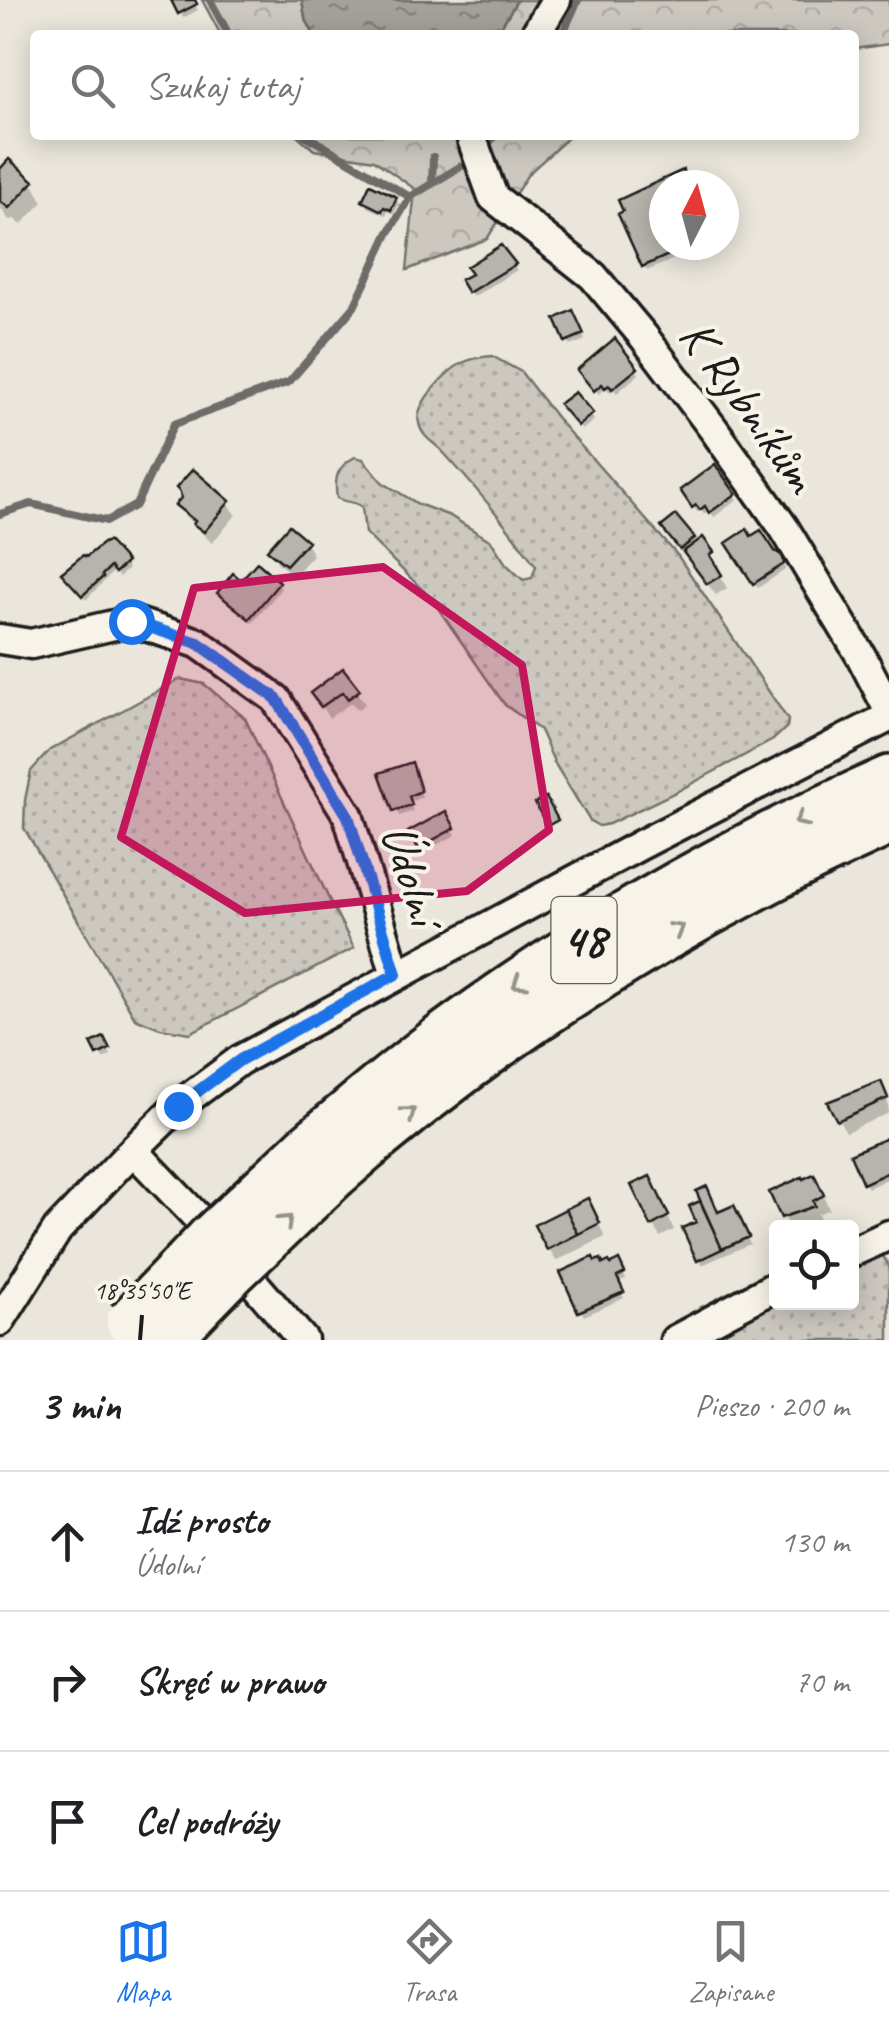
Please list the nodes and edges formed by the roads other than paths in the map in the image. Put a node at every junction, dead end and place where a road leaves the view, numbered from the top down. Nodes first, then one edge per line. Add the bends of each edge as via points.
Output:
1 (556, 0) edge
2 (538, 30) edge
3 (475, 140) edge
4 (0, 639) edge
5 (889, 714) edge
6 (889, 779) edge
7 (889, 822) edge
8 (396, 974) junction
9 (132, 1150) junction
10 (321, 1160) junction
11 (889, 1235) edge
12 (859, 1249) edge
13 (769, 1290) edge
14 (0, 1320) edge
15 (136, 1334) edge
16 (303, 1340) edge
17 (675, 1340) edge

1 - 2 street
3 - 5 street, K Rybníkům via 492,197 593,276 784,528
4 - 8 street, Údolní via 31,644 131,621 198,643 276,698 348,816
5 - 8 street
6 -> 10 highway, 48 via 738,852 600,930 467,1019 379,1086
10 -> 7 highway, 48 via 614,967 734,897
8 - 9 street via 240,1060
9 - 14 street via 58,1229
9 - 16 street
10 - 15 highway, 48, bridge via 232,1273
11 - 12 street
13 - 17 street

